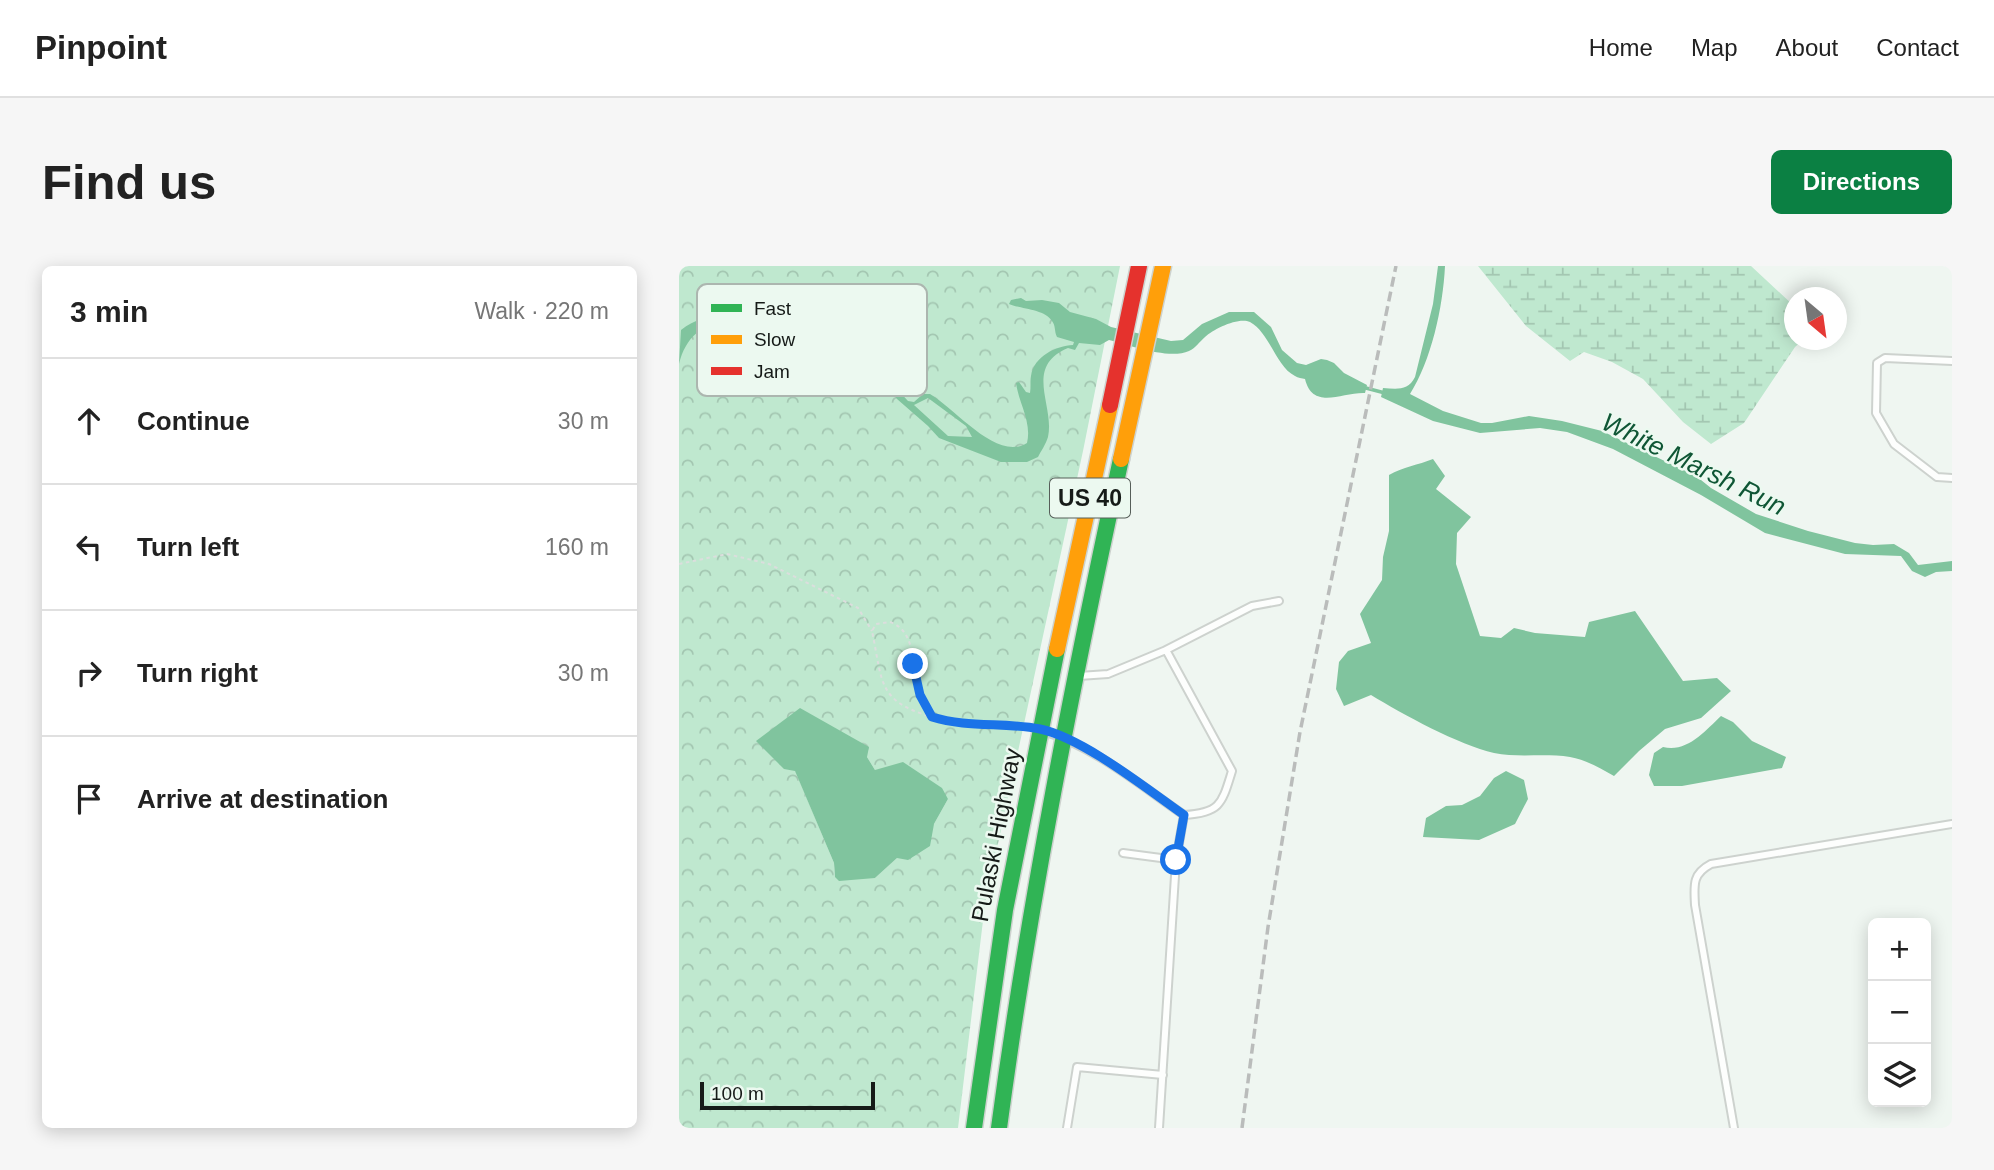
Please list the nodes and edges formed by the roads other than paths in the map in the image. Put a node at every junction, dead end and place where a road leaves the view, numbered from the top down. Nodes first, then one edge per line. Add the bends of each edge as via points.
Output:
1 (1139, 266) edge
2 (1163, 266) edge
3 (1952, 361) edge
4 (1952, 478) edge
5 (1279, 601) dead end
6 (1166, 650) junction
7 (1075, 676) junction
8 (1039, 729) junction
9 (1063, 737) junction
10 (1184, 815) junction
11 (1952, 824) edge
12 (1123, 853) dead end
13 (1176, 860) junction
14 (1163, 1075) junction
15 (974, 1128) edge
16 (999, 1128) edge
17 (1067, 1128) edge
18 (1159, 1128) edge
19 (1734, 1128) edge

1 - 8 highway, Pulaski Highway / US 40
2 - 7 highway, Pulaski Highway / US 40
3 - 4 lane via 1885,358 1877,363 1876,413 1894,444 1937,477
5 - 6 lane via 1252,606
6 - 7 lane via 1108,674
6 - 10 lane via 1232,771 1222,802 1205,812
7 - 9 highway, Pulaski Highway / US 40
8 - 9 lane
8 - 15 highway, Pulaski Highway / US 40 via 998,949
9 - 10 lane
9 - 16 highway, Pulaski Highway / US 40 via 1021,962
10 - 13 lane
11 - 19 lane via 1711,864 1696,874 1695,905
12 - 13 lane
13 - 14 lane
14 - 17 lane via 1077,1067
14 - 18 lane

